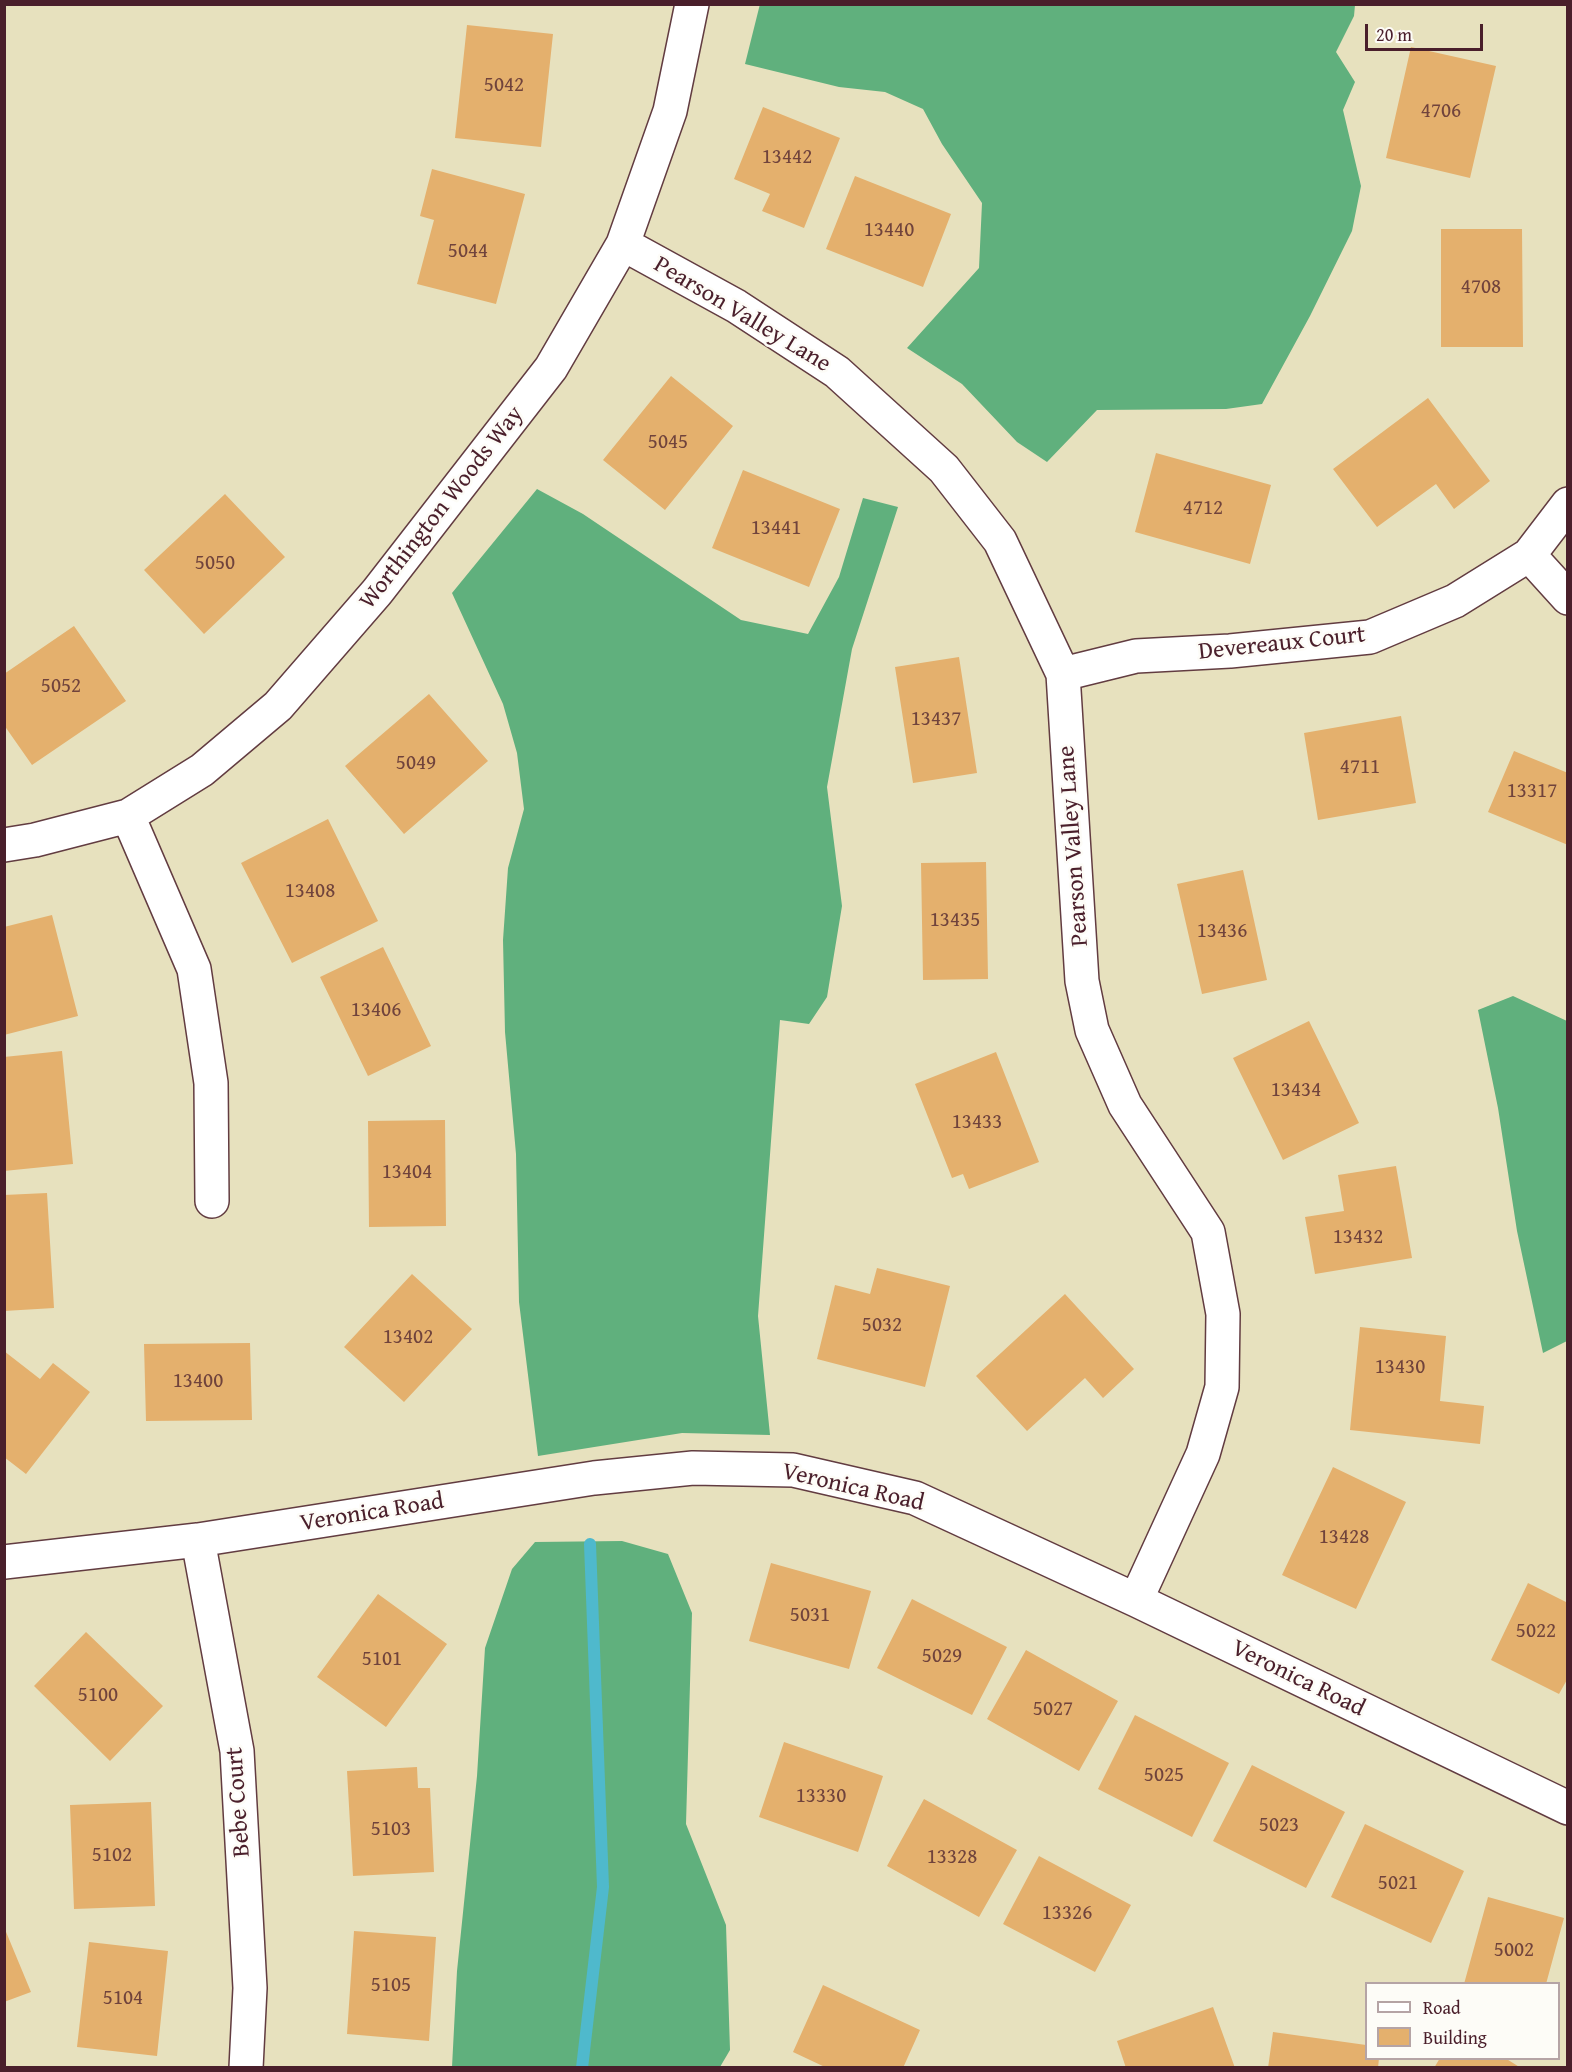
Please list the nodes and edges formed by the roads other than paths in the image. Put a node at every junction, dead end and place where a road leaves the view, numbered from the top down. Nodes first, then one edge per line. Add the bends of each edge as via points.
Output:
1 (692, 4) edge
2 (623, 244) junction
3 (1568, 504) edge
4 (1529, 555) junction
5 (1568, 598) edge
6 (1063, 674) junction
7 (128, 816) junction
8 (4, 845) edge
9 (212, 1201) dead end
10 (198, 1540) junction
11 (4, 1562) edge
12 (1136, 1600) junction
13 (1568, 1808) edge
14 (246, 2067) edge

1 - 2 street, Worthington Woods Way via 670,111
2 - 6 street, Pearson Valley Lane via 736,306 837,372 944,470 1000,541
2 - 7 street, Worthington Woods Way via 551,368 369,601 278,706 202,770
3 - 4 street, Devereaux Court
4 - 5 street
4 - 6 street, Devereaux Court via 1455,601 1370,637 1136,656
6 - 12 street, Pearson Valley Lane via 1082,981 1092,1030 1125,1105 1208,1232 1223,1314 1222,1388 1203,1454
7 - 8 street, Worthington Woods Way
7 - 9 street via 194,969 211,1083
10 - 11 street, Veronica Road
10 - 12 street, Veronica Road via 594,1478 693,1468 793,1470 915,1498
10 - 14 street, Bebe Court via 237,1751 250,1988
12 - 13 street, Veronica Road

